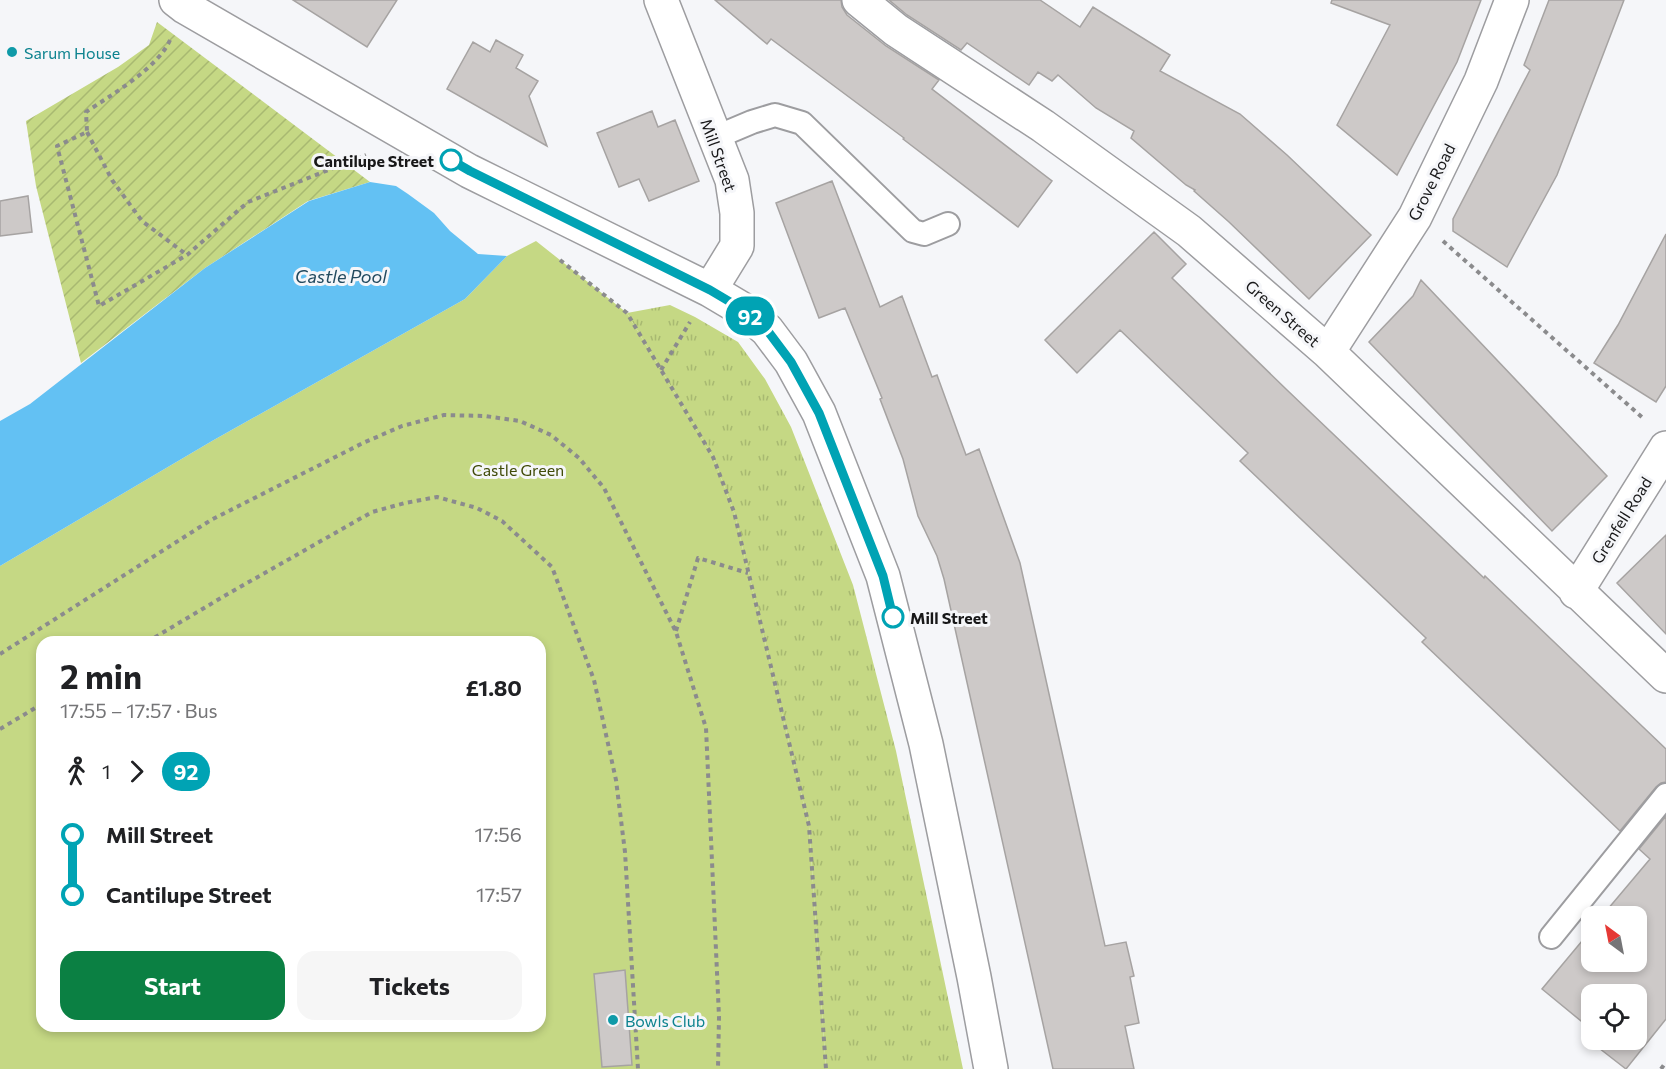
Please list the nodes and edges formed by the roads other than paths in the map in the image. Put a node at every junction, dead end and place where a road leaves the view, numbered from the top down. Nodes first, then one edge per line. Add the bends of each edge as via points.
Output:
1 (661, 0) edge
2 (859, 0) edge
3 (1512, 0) edge
4 (180, 3) edge
5 (714, 138) junction
6 (948, 224) dead end
7 (710, 290) junction
8 (1328, 352) junction
9 (1657, 435) edge
10 (1576, 592) junction
11 (1666, 676) edge
12 (1666, 795) edge
13 (1551, 937) dead end
14 (991, 1069) edge

1 - 5 street, Mill Street
2 - 8 street, Green Street via 896,30 1043,126 1189,231
3 - 8 street, Grove Road via 1481,81 1415,217
4 - 7 street via 470,171
5 - 6 lane via 775,115 802,123 913,231 924,234
5 - 7 street, Mill Street via 732,180 737,246
7 - 14 street via 767,330 791,362 819,413 883,576 926,744
8 - 10 street, Green Street
9 - 10 street, Grenfell Road
10 - 11 street, Green Street
12 - 13 lane

